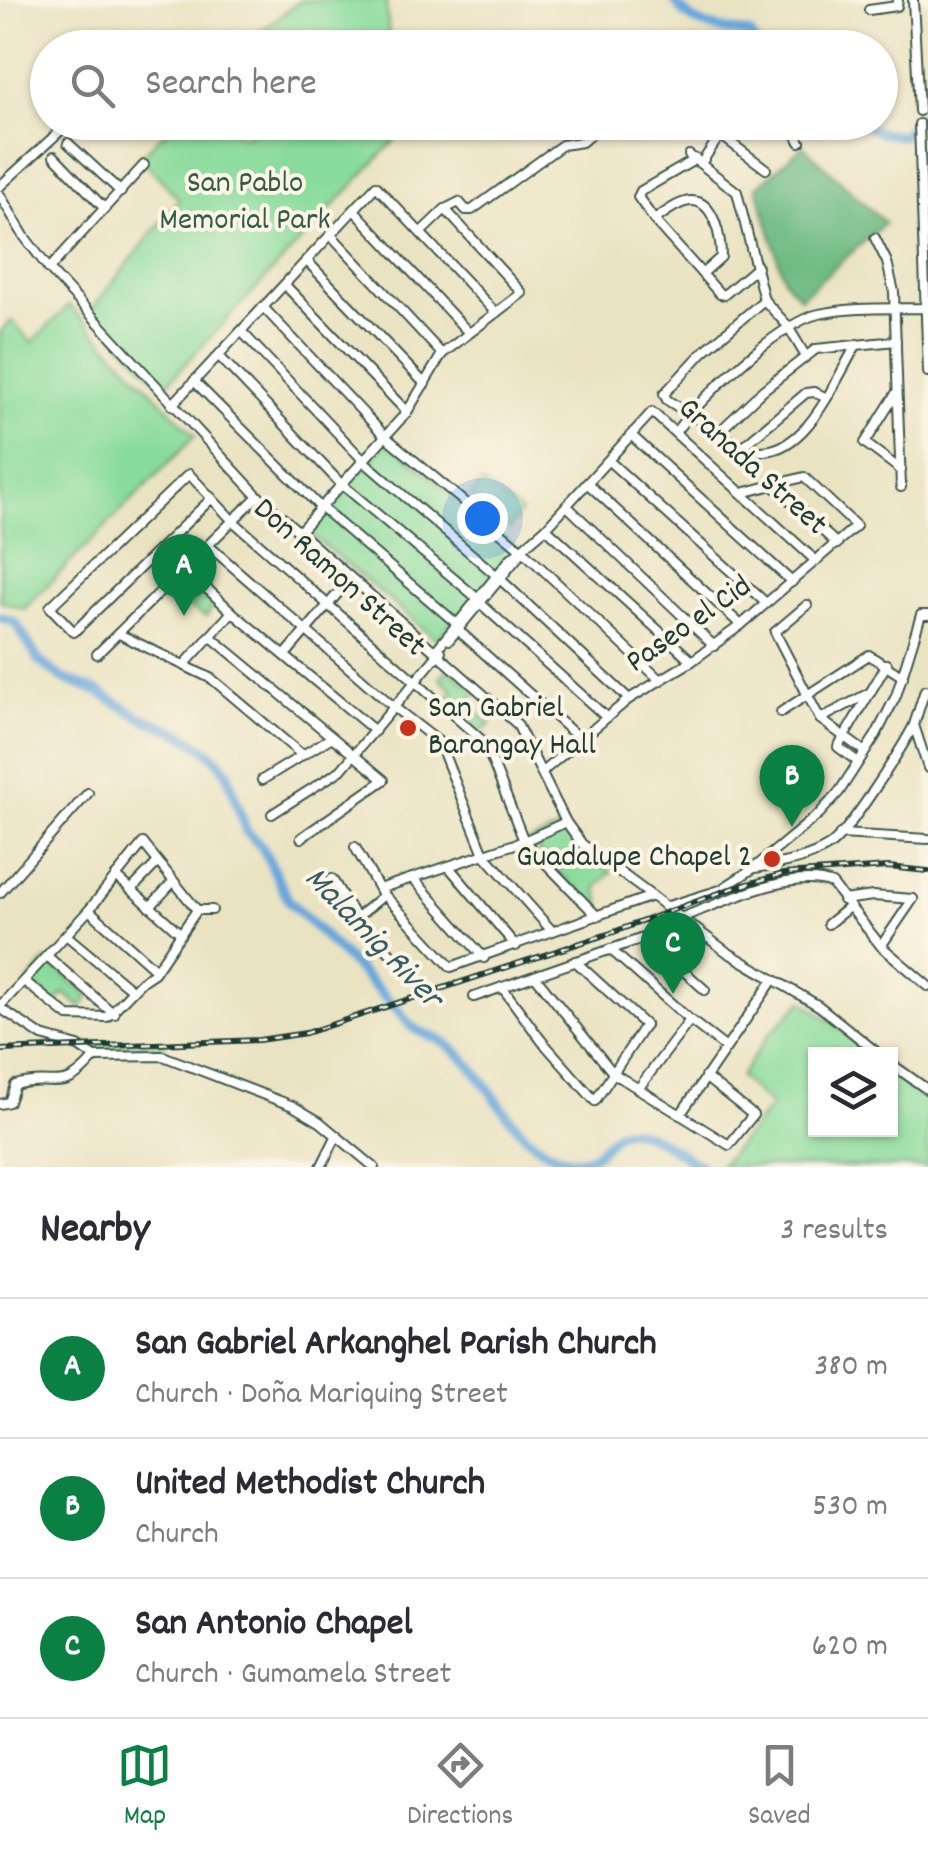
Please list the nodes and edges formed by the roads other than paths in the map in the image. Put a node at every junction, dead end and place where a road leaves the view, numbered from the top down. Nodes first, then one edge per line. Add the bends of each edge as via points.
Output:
1 (898, 0) edge
2 (913, 0) edge
3 (869, 10) dead end
4 (918, 111) dead end
5 (918, 124) dead end
6 (50, 140) edge
7 (584, 140) edge
8 (715, 140) edge
9 (725, 140) edge
10 (68, 144) dead end
11 (54, 156) dead end
12 (696, 158) junction
13 (144, 165) dead end
14 (766, 169) dead end
15 (0, 186) edge
16 (121, 192) junction
17 (0, 195) edge
18 (105, 209) junction
19 (354, 210) junction
20 (445, 210) junction
21 (654, 220) junction
22 (421, 232) junction
23 (331, 235) junction
24 (875, 238) dead end
25 (306, 260) junction
26 (757, 267) junction
27 (49, 269) junction
28 (703, 273) junction
29 (284, 284) junction
30 (764, 300) junction
31 (264, 307) junction
32 (927, 308) edge
33 (895, 309) junction
34 (496, 313) junction
35 (787, 325) junction
36 (242, 332) junction
37 (469, 333) junction
38 (896, 341) junction
39 (857, 344) junction
40 (442, 354) junction
41 (805, 355) junction
42 (218, 356) junction
43 (928, 372) edge
44 (194, 382) junction
45 (424, 384) junction
46 (896, 392) junction
47 (825, 397) junction
48 (172, 405) junction
49 (407, 412) junction
50 (690, 413) junction
51 (676, 430) junction
52 (719, 432) junction
53 (632, 435) junction
54 (386, 437) junction
55 (742, 448) junction
56 (608, 461) junction
57 (365, 462) junction
58 (901, 470) junction
59 (588, 483) junction
60 (773, 485) junction
61 (343, 486) junction
62 (901, 487) dead end
63 (742, 493) junction
64 (258, 496) junction
65 (212, 498) junction
66 (566, 506) junction
67 (322, 508) junction
68 (233, 521) junction
69 (546, 528) junction
70 (298, 533) junction
71 (837, 544) junction
72 (210, 546) junction
73 (523, 549) junction
74 (816, 561) junction
75 (186, 569) junction
76 (498, 577) junction
77 (350, 579) junction
78 (792, 582) junction
79 (478, 601) junction
80 (766, 603) junction
81 (326, 605) junction
82 (807, 606) dead end
83 (232, 612) junction
84 (928, 615) edge
85 (741, 625) junction
86 (458, 627) junction
87 (306, 630) junction
88 (119, 634) junction
89 (210, 636) junction
90 (714, 646) junction
91 (437, 652) junction
92 (96, 654) dead end
93 (286, 654) junction
94 (692, 662) junction
95 (186, 664) junction
96 (887, 664) junction
97 (903, 677) junction
98 (660, 680) junction
99 (416, 682) junction
100 (926, 690) edge
101 (871, 692) junction
102 (808, 695) junction
103 (629, 699) junction
104 (395, 708) junction
105 (781, 712) dead end
106 (606, 717) junction
107 (820, 719) junction
108 (914, 724) junction
109 (376, 731) junction
110 (332, 736) junction
111 (845, 738) junction
112 (582, 740) junction
113 (865, 752) junction
114 (302, 755) junction
115 (354, 756) junction
116 (858, 762) junction
117 (928, 768) edge
118 (542, 772) junction
119 (262, 780) dead end
120 (88, 793) dead end
121 (272, 814) dead end
122 (566, 822) junction
123 (840, 834) junction
124 (301, 838) dead end
125 (928, 839) edge
126 (524, 841) junction
127 (356, 847) dead end
128 (484, 854) junction
129 (157, 863) junction
130 (448, 867) junction
131 (754, 868) junction
132 (116, 876) junction
133 (414, 878) junction
134 (332, 879) dead end
135 (172, 883) junction
136 (131, 890) junction
137 (382, 892) junction
138 (0, 893) edge
139 (652, 896) junction
140 (846, 904) junction
141 (150, 907) junction
142 (668, 909) junction
143 (89, 910) junction
144 (196, 910) junction
145 (212, 910) dead end
146 (598, 916) junction
147 (356, 918) junction
148 (683, 920) junction
149 (828, 924) dead end
150 (552, 931) junction
151 (181, 934) junction
152 (66, 935) junction
153 (646, 937) junction
154 (516, 946) junction
155 (881, 946) junction
156 (610, 948) junction
157 (47, 956) junction
158 (484, 958) junction
159 (575, 960) junction
160 (398, 961) dead end
161 (156, 970) junction
162 (535, 976) junction
163 (773, 980) junction
164 (24, 981) junction
165 (928, 986) edge
166 (502, 987) junction
167 (132, 990) junction
168 (706, 990) dead end
169 (474, 997) dead end
170 (0, 1007) edge
171 (114, 1014) junction
172 (690, 1020) junction
173 (870, 1047) edge
174 (726, 1048) junction
175 (95, 1057) junction
176 (898, 1069) edge
177 (612, 1073) junction
178 (705, 1077) junction
179 (638, 1088) junction
180 (928, 1090) edge
181 (0, 1104) edge
182 (680, 1115) junction
183 (336, 1137) junction
184 (357, 1154) junction
185 (321, 1167) edge
186 (350, 1167) edge
187 (374, 1167) edge

1 - 3 street via 897,6
2 - 4 street
5 - 32 street
6 - 15 street
7 - 20 street via 566,142 472,210 459,202
8 - 12 street
9 - 14 street
10 - 16 street
11 - 18 street
12 - 21 street via 639,193
12 - 26 street via 737,192
13 - 16 street
16 - 18 street
17 - 27 street
18 - 27 street
19 - 22 street via 376,186
19 - 23 street
19 - 37 street
20 - 22 street
20 - 34 street via 522,293
21 - 28 street
21 - 28 street via 690,200 707,209 721,257
22 - 34 street
23 - 25 street
23 - 40 street
24 - 33 street via 890,272
25 - 29 street
25 - 45 street
26 - 28 street via 724,295
26 - 30 street
27 - 48 street
29 - 31 street
29 - 49 street
30 - 35 street
30 - 50 street via 667,388 667,400
31 - 36 street
31 - 54 street
32 - 33 street
32 - 43 street
33 - 35 street via 820,314
33 - 38 street
34 - 37 street
35 - 41 street
35 - 50 street
36 - 42 street
36 - 57 street
37 - 40 street
38 - 39 street
38 - 46 street
39 - 41 street
39 - 47 street
40 - 45 street
41 - 52 street
42 - 44 street
42 - 61 street
44 - 48 street
44 - 67 street
45 - 49 street
46 - 58 street
46 - 58 street via 865,443
47 - 55 street via 806,393
47 - 55 street via 791,444
48 - 64 street
49 - 54 street
50 - 51 street
50 - 52 street
51 - 53 street, Granada Street via 652,412
51 - 63 street, Granada Street
52 - 55 street
53 - 56 street
53 - 78 street
54 - 57 street
54 - 73 street
56 - 59 street
56 - 80 street
57 - 61 street
57 - 76 street
58 - 62 street
59 - 66 street
59 - 85 street
60 - 63 street
60 - 71 street
60 - 71 street, Paseo el Cid via 804,476 856,526
61 - 67 street
61 - 79 street
63 - 74 street, Granada Street
64 - 68 street
64 - 70 street
65 - 65 street, Don Ramon Street via 74,632 50,607 189,474
65 - 68 street, Don Ramon Street
66 - 69 street
66 - 90 street
67 - 70 street
67 - 86 street
68 - 72 street
68 - 81 street, Don Ramon Street
69 - 73 street
69 - 94 street
70 - 77 street
71 - 74 street, Paseo el Cid
72 - 75 street
72 - 87 street
73 - 76 street
73 - 98 street
74 - 78 street, Paseo el Cid
75 - 83 street
75 - 88 street
76 - 79 street
76 - 103 street
77 - 81 street
77 - 91 street
78 - 80 street, Paseo el Cid
79 - 86 street
79 - 106 street
80 - 85 street, Paseo el Cid
81 - 87 street
81 - 99 street, Don Ramon Street
82 - 102 street via 775,632
83 - 89 street
83 - 93 street
84 - 97 street via 922,615
85 - 90 street, Paseo el Cid
86 - 91 street
86 - 112 street
87 - 93 street
87 - 104 street
88 - 92 street
88 - 95 street
89 - 95 street
89 - 110 street
90 - 94 street, Paseo el Cid
91 - 99 street
91 - 118 street via 517,724
93 - 109 street
94 - 98 street, Paseo el Cid
95 - 114 street
96 - 97 street
96 - 101 street
96 - 102 street via 869,655
97 - 113 street
98 - 103 street, Paseo el Cid
99 - 104 street
99 - 126 street, Don Ramon Street via 485,742
100 - 108 street
101 - 107 street
101 - 111 street
102 - 105 street
102 - 107 street
103 - 106 street, Paseo el Cid
104 - 109 street
104 - 128 street via 440,742
106 - 112 street, Paseo el Cid
107 - 111 street
108 - 117 street
108 - 123 street
109 - 115 street
110 - 114 street
110 - 115 street
111 - 113 street
111 - 116 street via 838,748
112 - 118 street, Paseo el Cid
113 - 116 street
114 - 119 street
115 - 121 street
115 - 124 street via 384,780
116 - 131 street via 819,814
118 - 122 street
120 - 138 street
122 - 126 street
122 - 139 street via 582,844
123 - 125 street
123 - 131 street via 828,847
126 - 128 street
126 - 146 street
127 - 137 street
128 - 130 street
128 - 150 street
129 - 132 street via 143,843
129 - 135 street
129 - 136 street
130 - 133 street
130 - 154 street
131 - 142 street via 720,890
132 - 136 street
132 - 143 street
133 - 137 street
133 - 158 street
134 - 147 street
135 - 141 street
135 - 144 street
136 - 141 street
137 - 147 street
137 - 158 street via 447,965
139 - 142 street
139 - 146 street
140 - 148 street via 832,884 788,881
140 - 149 street
140 - 155 street
140 - 155 street via 873,896 913,899
141 - 151 street
142 - 148 street
143 - 152 street
143 - 161 street
144 - 145 street
144 - 151 street
146 - 150 street
147 - 160 street
148 - 153 street
148 - 163 street
150 - 154 street
151 - 161 street
152 - 157 street
152 - 167 street
153 - 156 street
153 - 168 street
154 - 158 street
155 - 165 street
156 - 159 street
156 - 172 street
157 - 164 street
157 - 171 street
159 - 162 street
159 - 177 street via 645,1024
161 - 167 street
162 - 166 street
162 - 177 street
163 - 173 street
163 - 174 street
164 - 170 street
164 - 171 street via 73,1018
166 - 169 street
166 - 177 street via 591,1101
167 - 171 street
170 - 175 street via 42,1036
172 - 174 street
172 - 179 street
174 - 178 street
175 - 181 street via 70,1081 15,1084 8,1102
175 - 183 street via 176,1061 301,1110
176 - 180 street
177 - 179 street
178 - 182 street
178 - 182 street via 754,1115 729,1145
179 - 182 street
183 - 184 street
183 - 185 street
184 - 186 street
184 - 187 street

